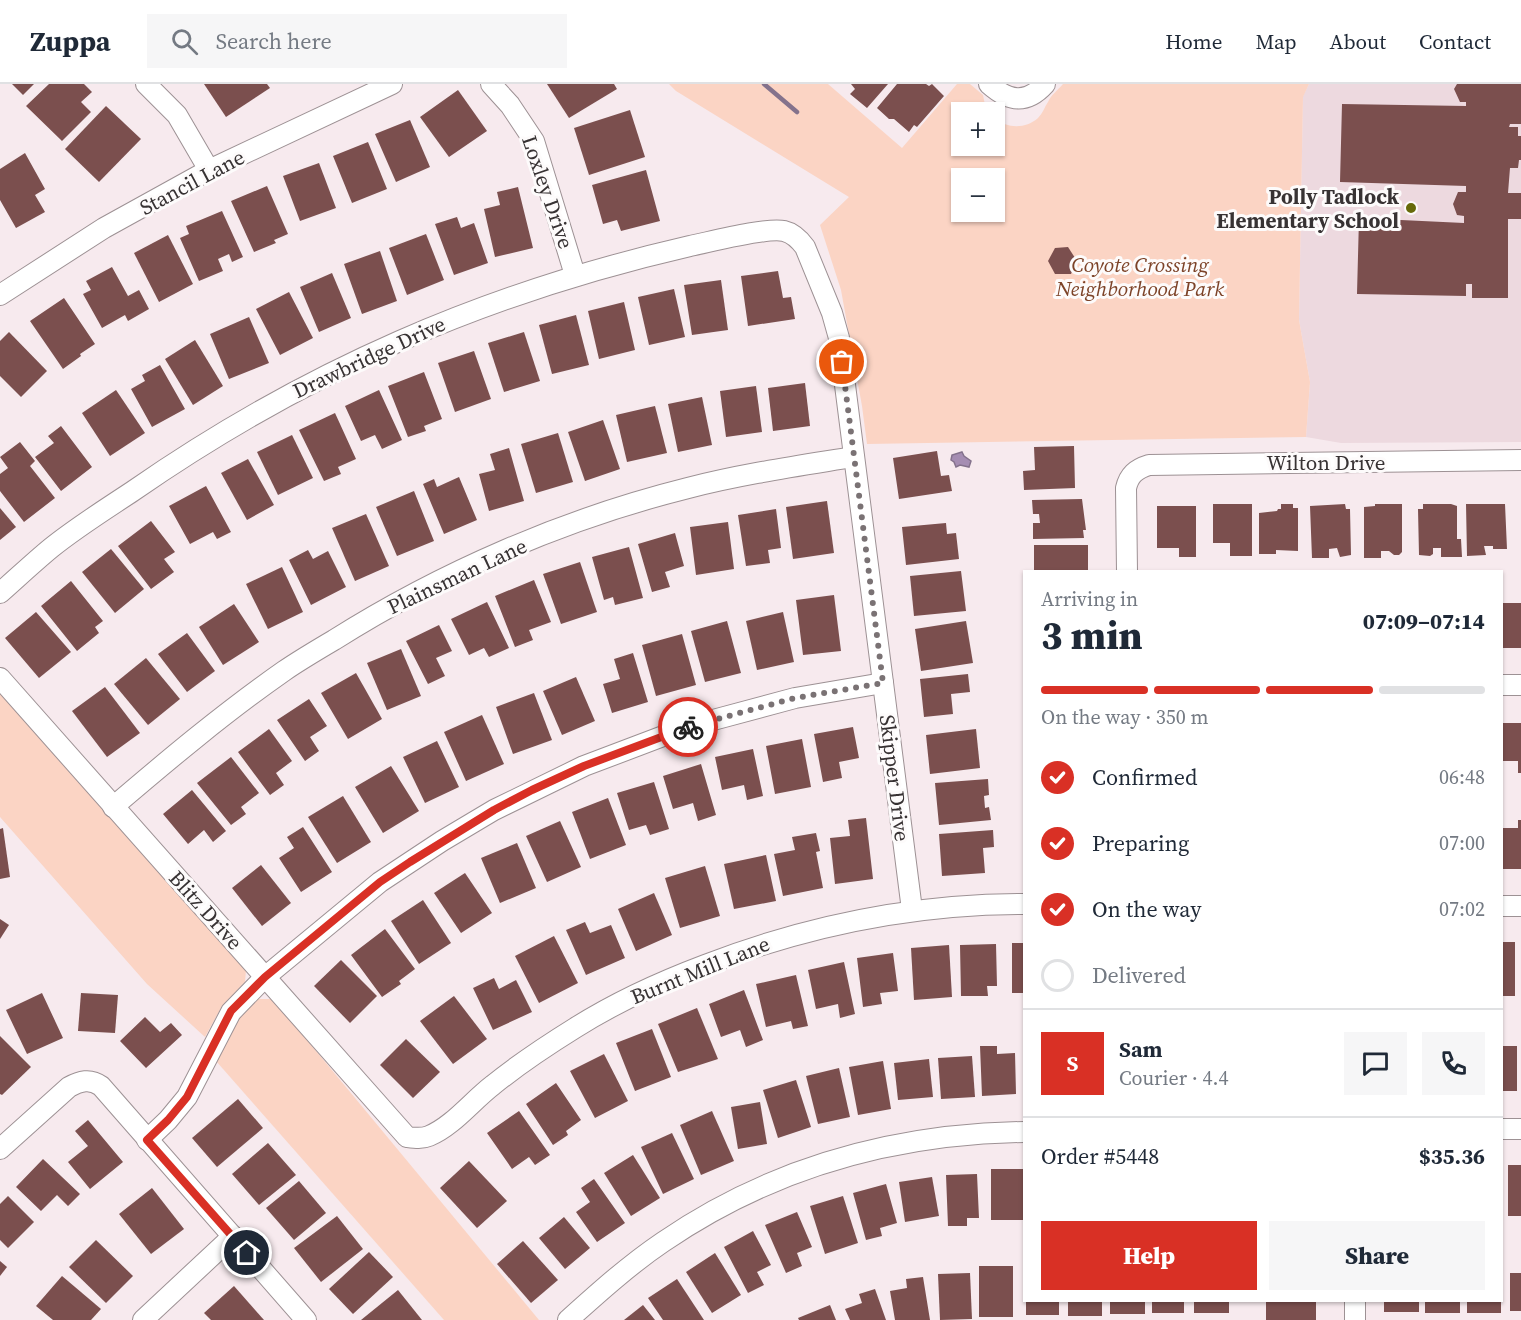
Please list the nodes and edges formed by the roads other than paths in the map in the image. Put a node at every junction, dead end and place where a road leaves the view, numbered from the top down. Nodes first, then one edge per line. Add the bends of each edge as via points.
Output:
1 (146, 84) edge
2 (392, 84) edge
3 (491, 84) edge
4 (989, 84) edge
5 (1045, 84) edge
6 (209, 170) junction
7 (786, 231) joint
8 (575, 276) junction
9 (0, 295) edge
10 (853, 457) junction
11 (1521, 460) edge
12 (1127, 570) edge
13 (0, 593) edge
14 (0, 678) edge
15 (883, 683) junction
16 (1503, 685) edge
17 (1521, 685) edge
18 (113, 807) junction
19 (1023, 903) edge
20 (1503, 906) edge
21 (1521, 906) edge
22 (912, 910) junction
23 (265, 977) junction
24 (1503, 1129) edge
25 (1521, 1129) edge
26 (1023, 1132) edge
27 (415, 1138) joint
28 (147, 1140) junction
29 (0, 1149) edge
30 (233, 1236) junction
31 (1355, 1302) edge
32 (142, 1320) edge
33 (306, 1320) edge
34 (568, 1320) edge
35 (1355, 1320) edge

1 - 6 street via 177,115
2 - 6 street, Stancil Lane
3 - 8 street, Loxley Drive via 534,141
4 - 5 street via 1001,95 1013,98 1031,95
6 - 9 street, Stancil Lane via 104,228
7 - 8 street, Drawbridge Drive via 707,242
7 - 10 street, Skipper Drive via 805,247 832,313 839,338
8 - 13 street, Drawbridge Drive via 444,321 295,390 174,462 53,547
10 - 15 street, Skipper Drive
10 - 18 street, Plainsman Lane via 677,491 604,513 449,576 284,670
11 - 12 street, Wilton Drive via 1141,467 1129,478 1126,488
14 - 18 street, Blitz Drive
15 - 22 street, Skipper Drive
15 - 23 street via 795,698 687,727 551,781 494,810 380,882
16 - 17 street
18 - 23 street, Blitz Drive
19 - 22 street, Burnt Mill Lane
20 - 21 street
22 - 27 street, Burnt Mill Lane via 869,916 758,945 666,980 597,1014 535,1053 431,1136
23 - 27 street, Blitz Drive via 403,1134
23 - 28 street via 231,1011 187,1097
24 - 25 street
26 - 34 street via 946,1136 892,1145 822,1164 756,1190 662,1243
28 - 29 street via 101,1086 86,1081 69,1087
28 - 30 street
30 - 32 street
30 - 33 street
31 - 35 street

